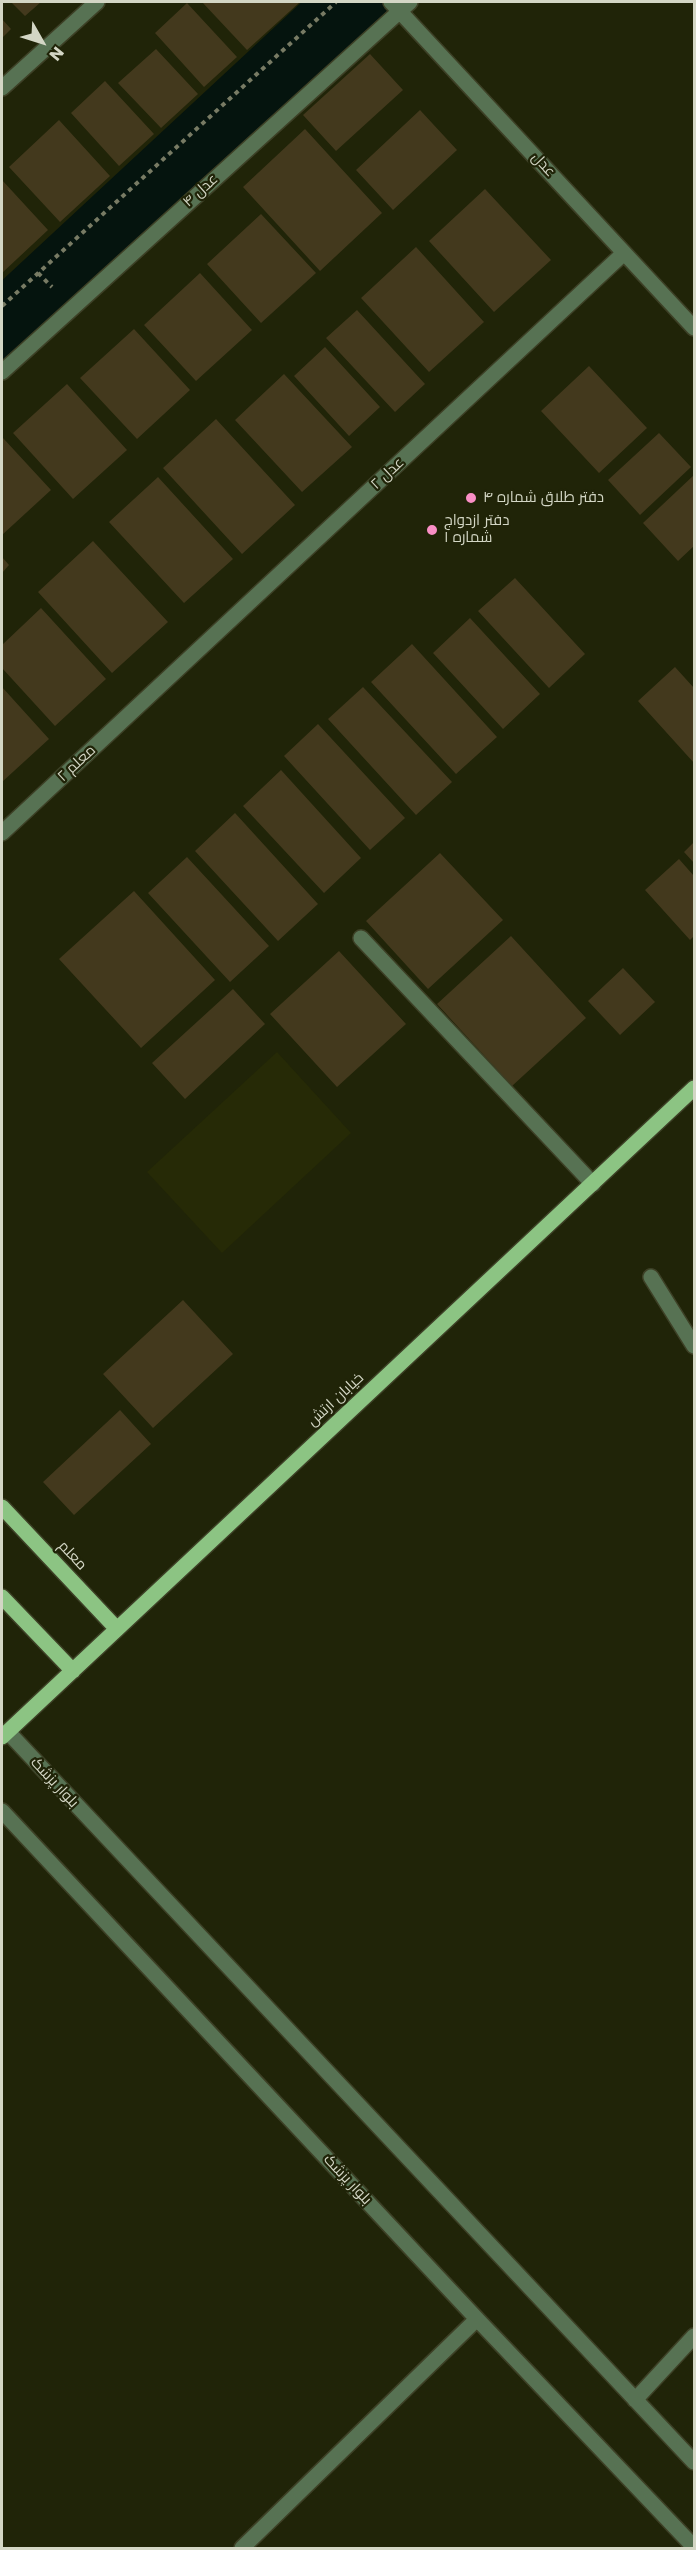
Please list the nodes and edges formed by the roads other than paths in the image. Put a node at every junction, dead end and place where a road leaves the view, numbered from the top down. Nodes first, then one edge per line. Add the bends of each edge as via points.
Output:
1 (97, 2) edge
2 (400, 4) edge
3 (2, 88) edge
4 (624, 253) junction
5 (694, 328) edge
6 (2, 372) edge
7 (152, 695) joint
8 (2, 833) edge
9 (361, 938) dead end
10 (694, 1088) edge
11 (593, 1184) junction
12 (651, 1277) dead end
13 (694, 1346) edge
14 (2, 1507) edge
15 (2, 1597) edge
16 (117, 1629) junction
17 (72, 1671) junction
18 (4, 1735) edge
19 (2, 1811) edge
20 (477, 2319) junction
21 (694, 2336) edge
22 (635, 2400) junction
23 (694, 2462) edge
24 (694, 2547) edge
25 (242, 2548) edge

1 - 3 street
2 - 4 street, عدل
2 - 6 street, عدل ۴
4 - 5 street, عدل
4 - 7 street, عدل ۲
7 - 8 street, معلم ۲
9 - 11 street
10 - 11 main road, خیابان ارتش
11 - 16 main road, خیابان ارتش
12 - 13 street
14 - 16 main road, معلم
15 - 17 main road
16 - 17 main road, خیابان ارتش
17 - 18 main road, خیابان ارتش
18 - 22 street, بلوار پزشک
19 - 20 street, بلوار پزشک
20 - 24 street, بلوار پزشک
20 - 25 street
21 - 22 street
22 - 23 street, بلوار پزشک

